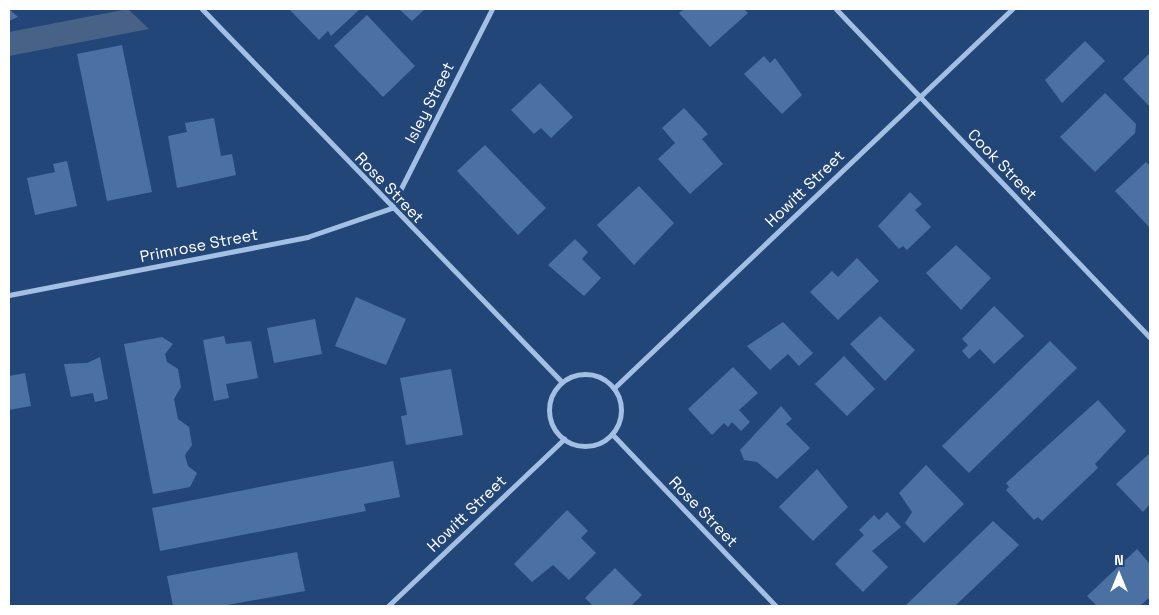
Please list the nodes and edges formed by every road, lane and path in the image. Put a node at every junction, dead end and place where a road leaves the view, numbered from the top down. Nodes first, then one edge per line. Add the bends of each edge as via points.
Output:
1 (202, 9) edge
2 (492, 9) edge
3 (836, 9) edge
4 (1012, 9) edge
5 (920, 97) junction
6 (391, 208) junction
7 (9, 295) edge
8 (1150, 338) edge
9 (562, 382) junction
10 (614, 388) junction
11 (612, 434) junction
12 (564, 440) junction
13 (388, 606) edge
14 (776, 606) edge

1 - 6 street, Rose Street
2 - 6 street, Isley Street
3 - 5 street, Cook Street
4 - 5 street, Howitt Street
5 - 8 street, Cook Street
5 - 10 street, Howitt Street
6 - 7 street, Primrose Street via 307,237
6 - 9 street, Rose Street
9 - 10 street via 583,373 595,375
9 - 12 street via 548,411
10 - 11 street via 622,411
11 - 12 street via 589,446
11 - 14 street, Rose Street
12 - 13 street, Howitt Street

